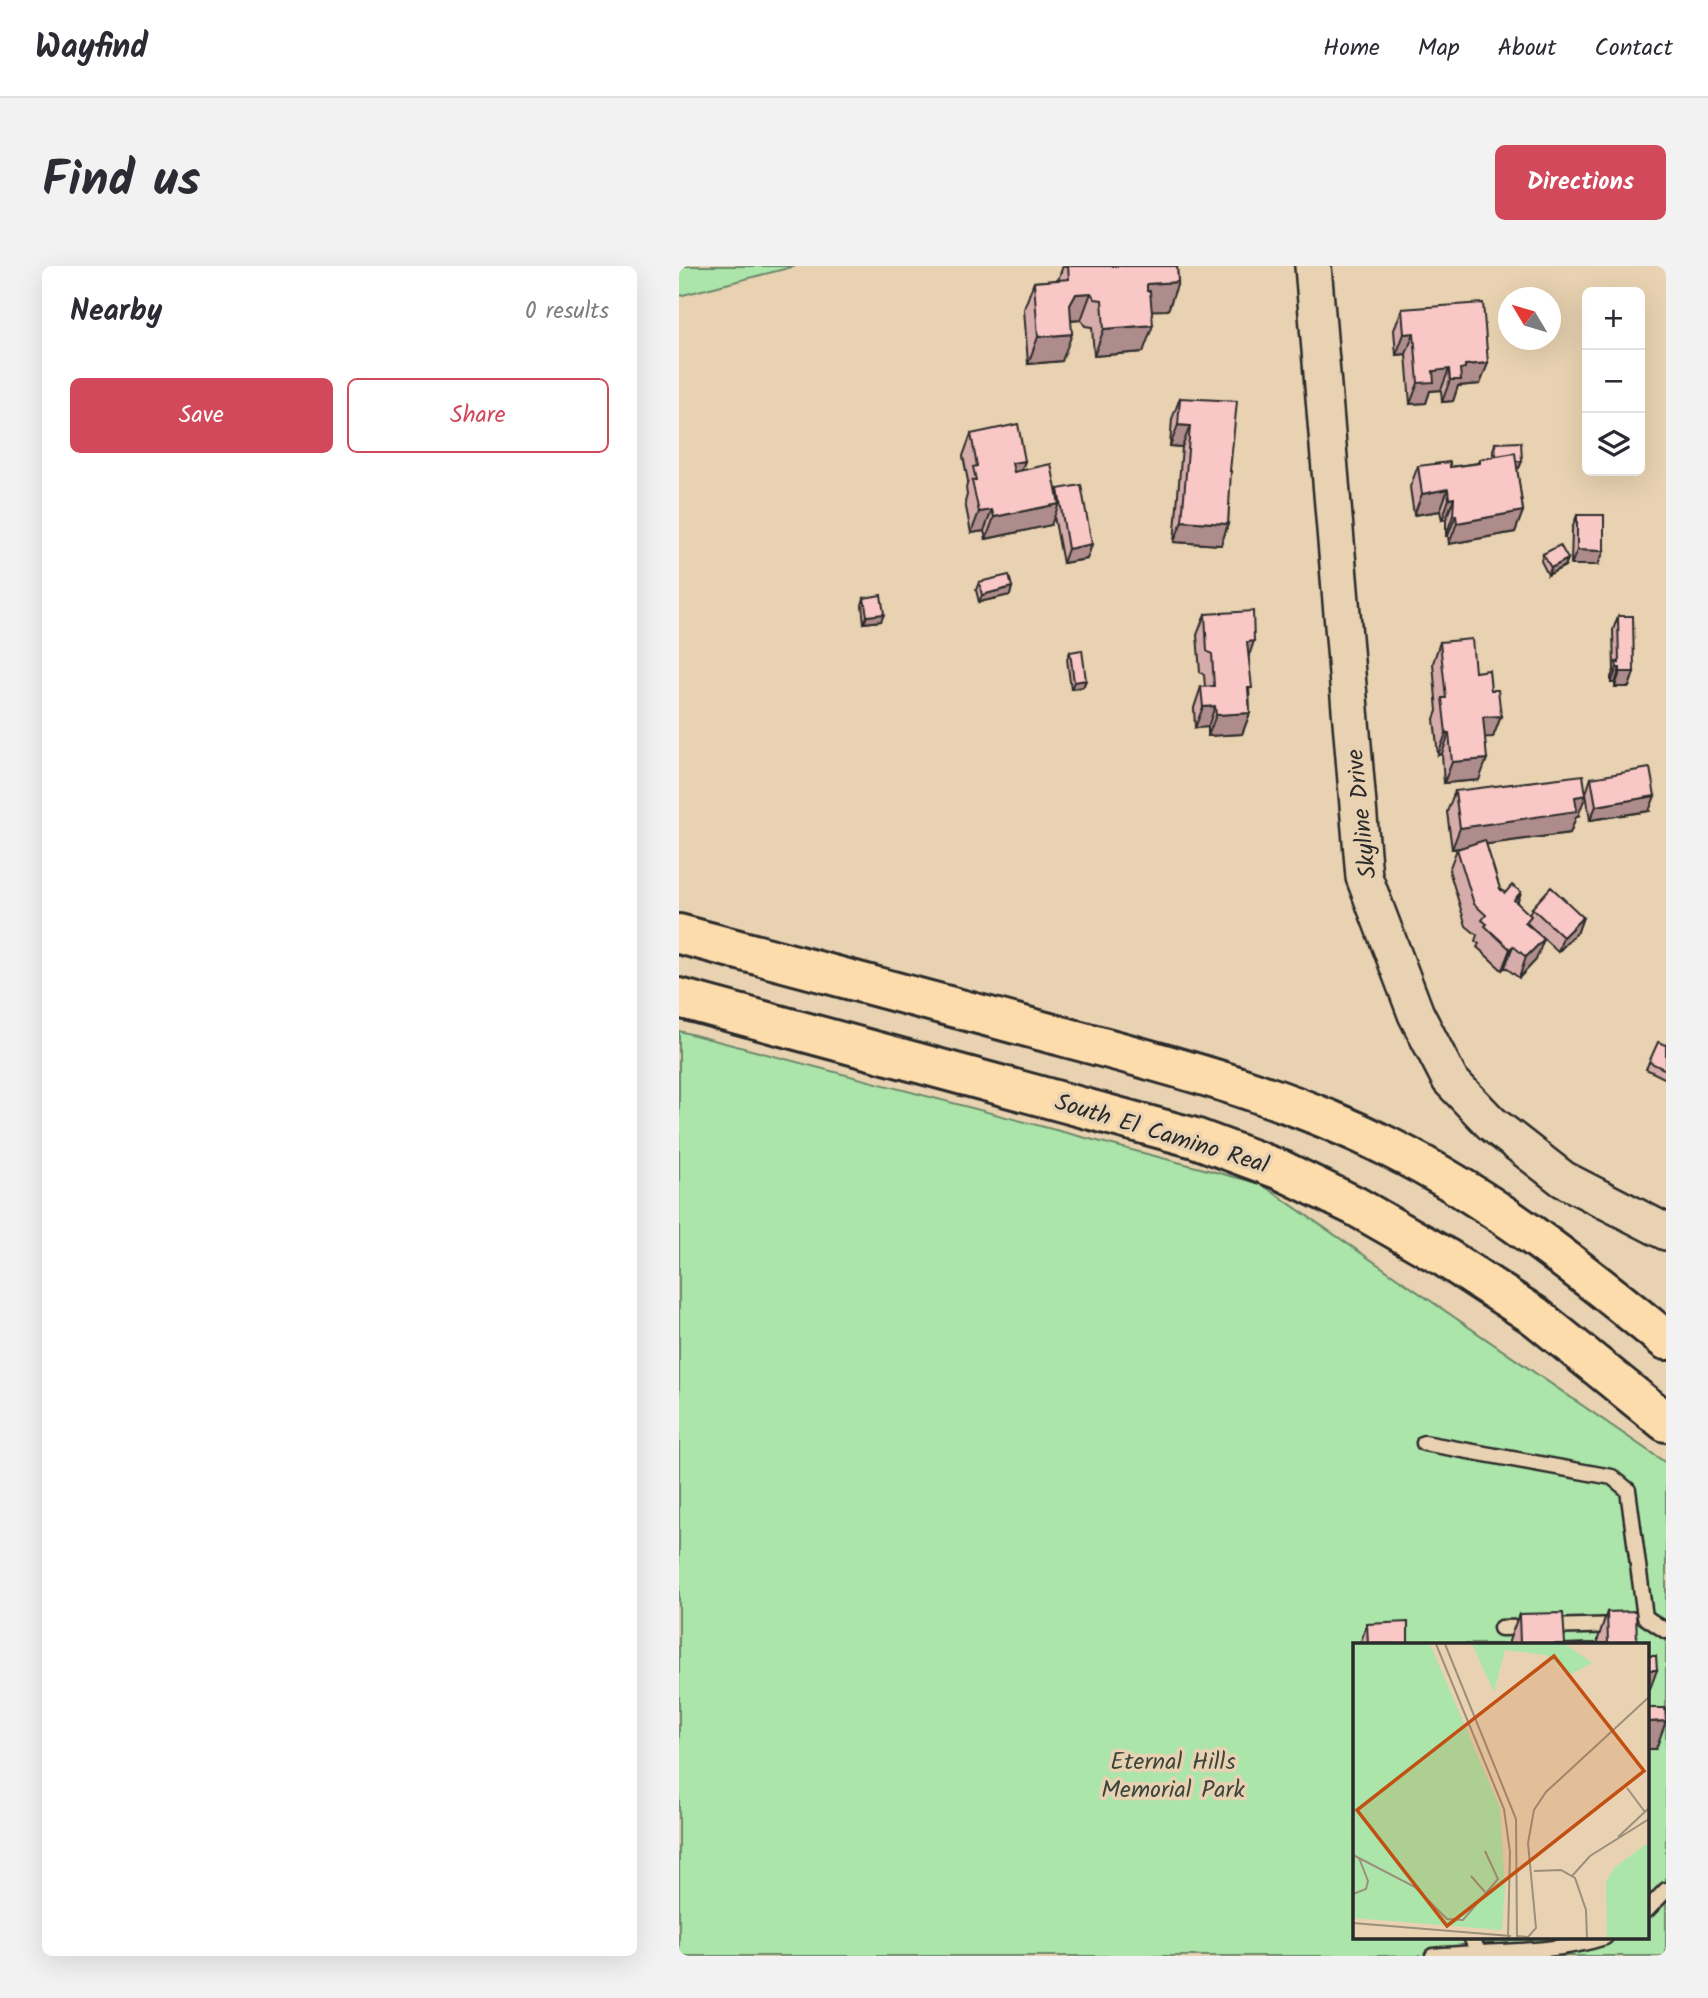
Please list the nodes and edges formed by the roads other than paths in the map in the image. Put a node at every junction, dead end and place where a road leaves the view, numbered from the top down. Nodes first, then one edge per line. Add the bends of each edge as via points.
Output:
1 (1313, 266) edge
2 (679, 934) edge
3 (679, 998) edge
4 (1666, 1232) edge
5 (1666, 1340) edge
6 (1666, 1422) edge
7 (1424, 1443) dead end
8 (1645, 1617) junction
9 (1501, 1628) dead end
10 (1666, 1631) edge
11 (1666, 1890) edge
12 (1649, 1908) edge
13 (1472, 1938) edge
14 (1602, 1938) edge
15 (1479, 1953) junction
16 (1433, 1956) edge

1 - 4 street, Skyline Drive via 1364,877 1416,1014 1450,1080 1491,1123 1563,1179
2 - 5 main road via 1291,1103 1389,1147 1492,1206
3 - 6 main road, South El Camino Real via 1195,1138 1281,1170 1446,1258 1535,1316
7 - 8 lane via 1612,1477 1628,1490
8 - 9 lane via 1633,1625
8 - 10 lane
11 - 12 lane
13 - 15 lane
14 - 15 lane
15 - 16 lane

